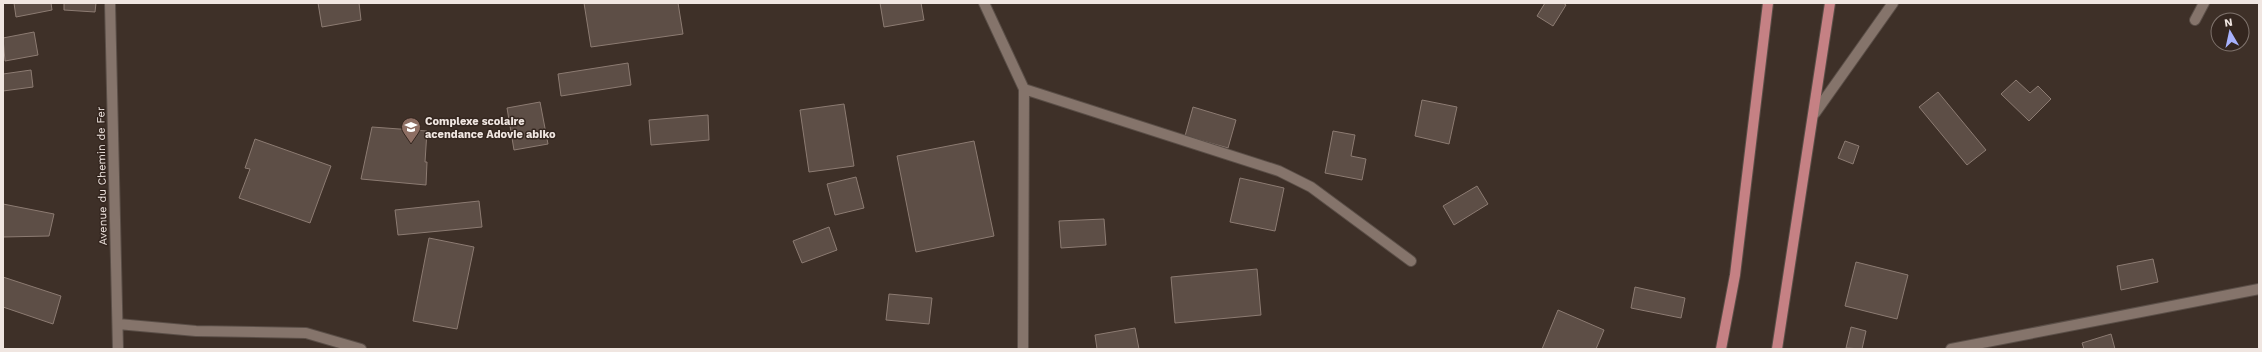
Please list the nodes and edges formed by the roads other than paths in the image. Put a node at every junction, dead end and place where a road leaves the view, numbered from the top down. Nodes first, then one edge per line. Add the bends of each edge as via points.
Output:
1 (110, 3) edge
2 (984, 3) edge
3 (1768, 3) edge
4 (1830, 3) edge
5 (1893, 3) edge
6 (2204, 3) edge
7 (2195, 20) dead end
8 (1024, 89) junction
9 (1815, 113) junction
10 (1411, 261) dead end
11 (2259, 289) edge
12 (118, 324) junction
13 (118, 349) edge
14 (361, 349) edge
15 (1023, 349) edge
16 (1721, 349) edge
17 (1777, 349) edge
18 (1951, 349) edge

1 - 12 street, Avenue du Chemin de Fer
2 - 8 street
3 - 16 main road via 1735,275
4 - 9 main road
5 - 9 street
6 - 7 street
8 - 10 street via 1279,171 1311,187
8 - 15 street
9 - 17 main road
11 - 18 street
12 - 13 street, Avenue du Chemin de Fer
12 - 14 street via 196,331 306,333

